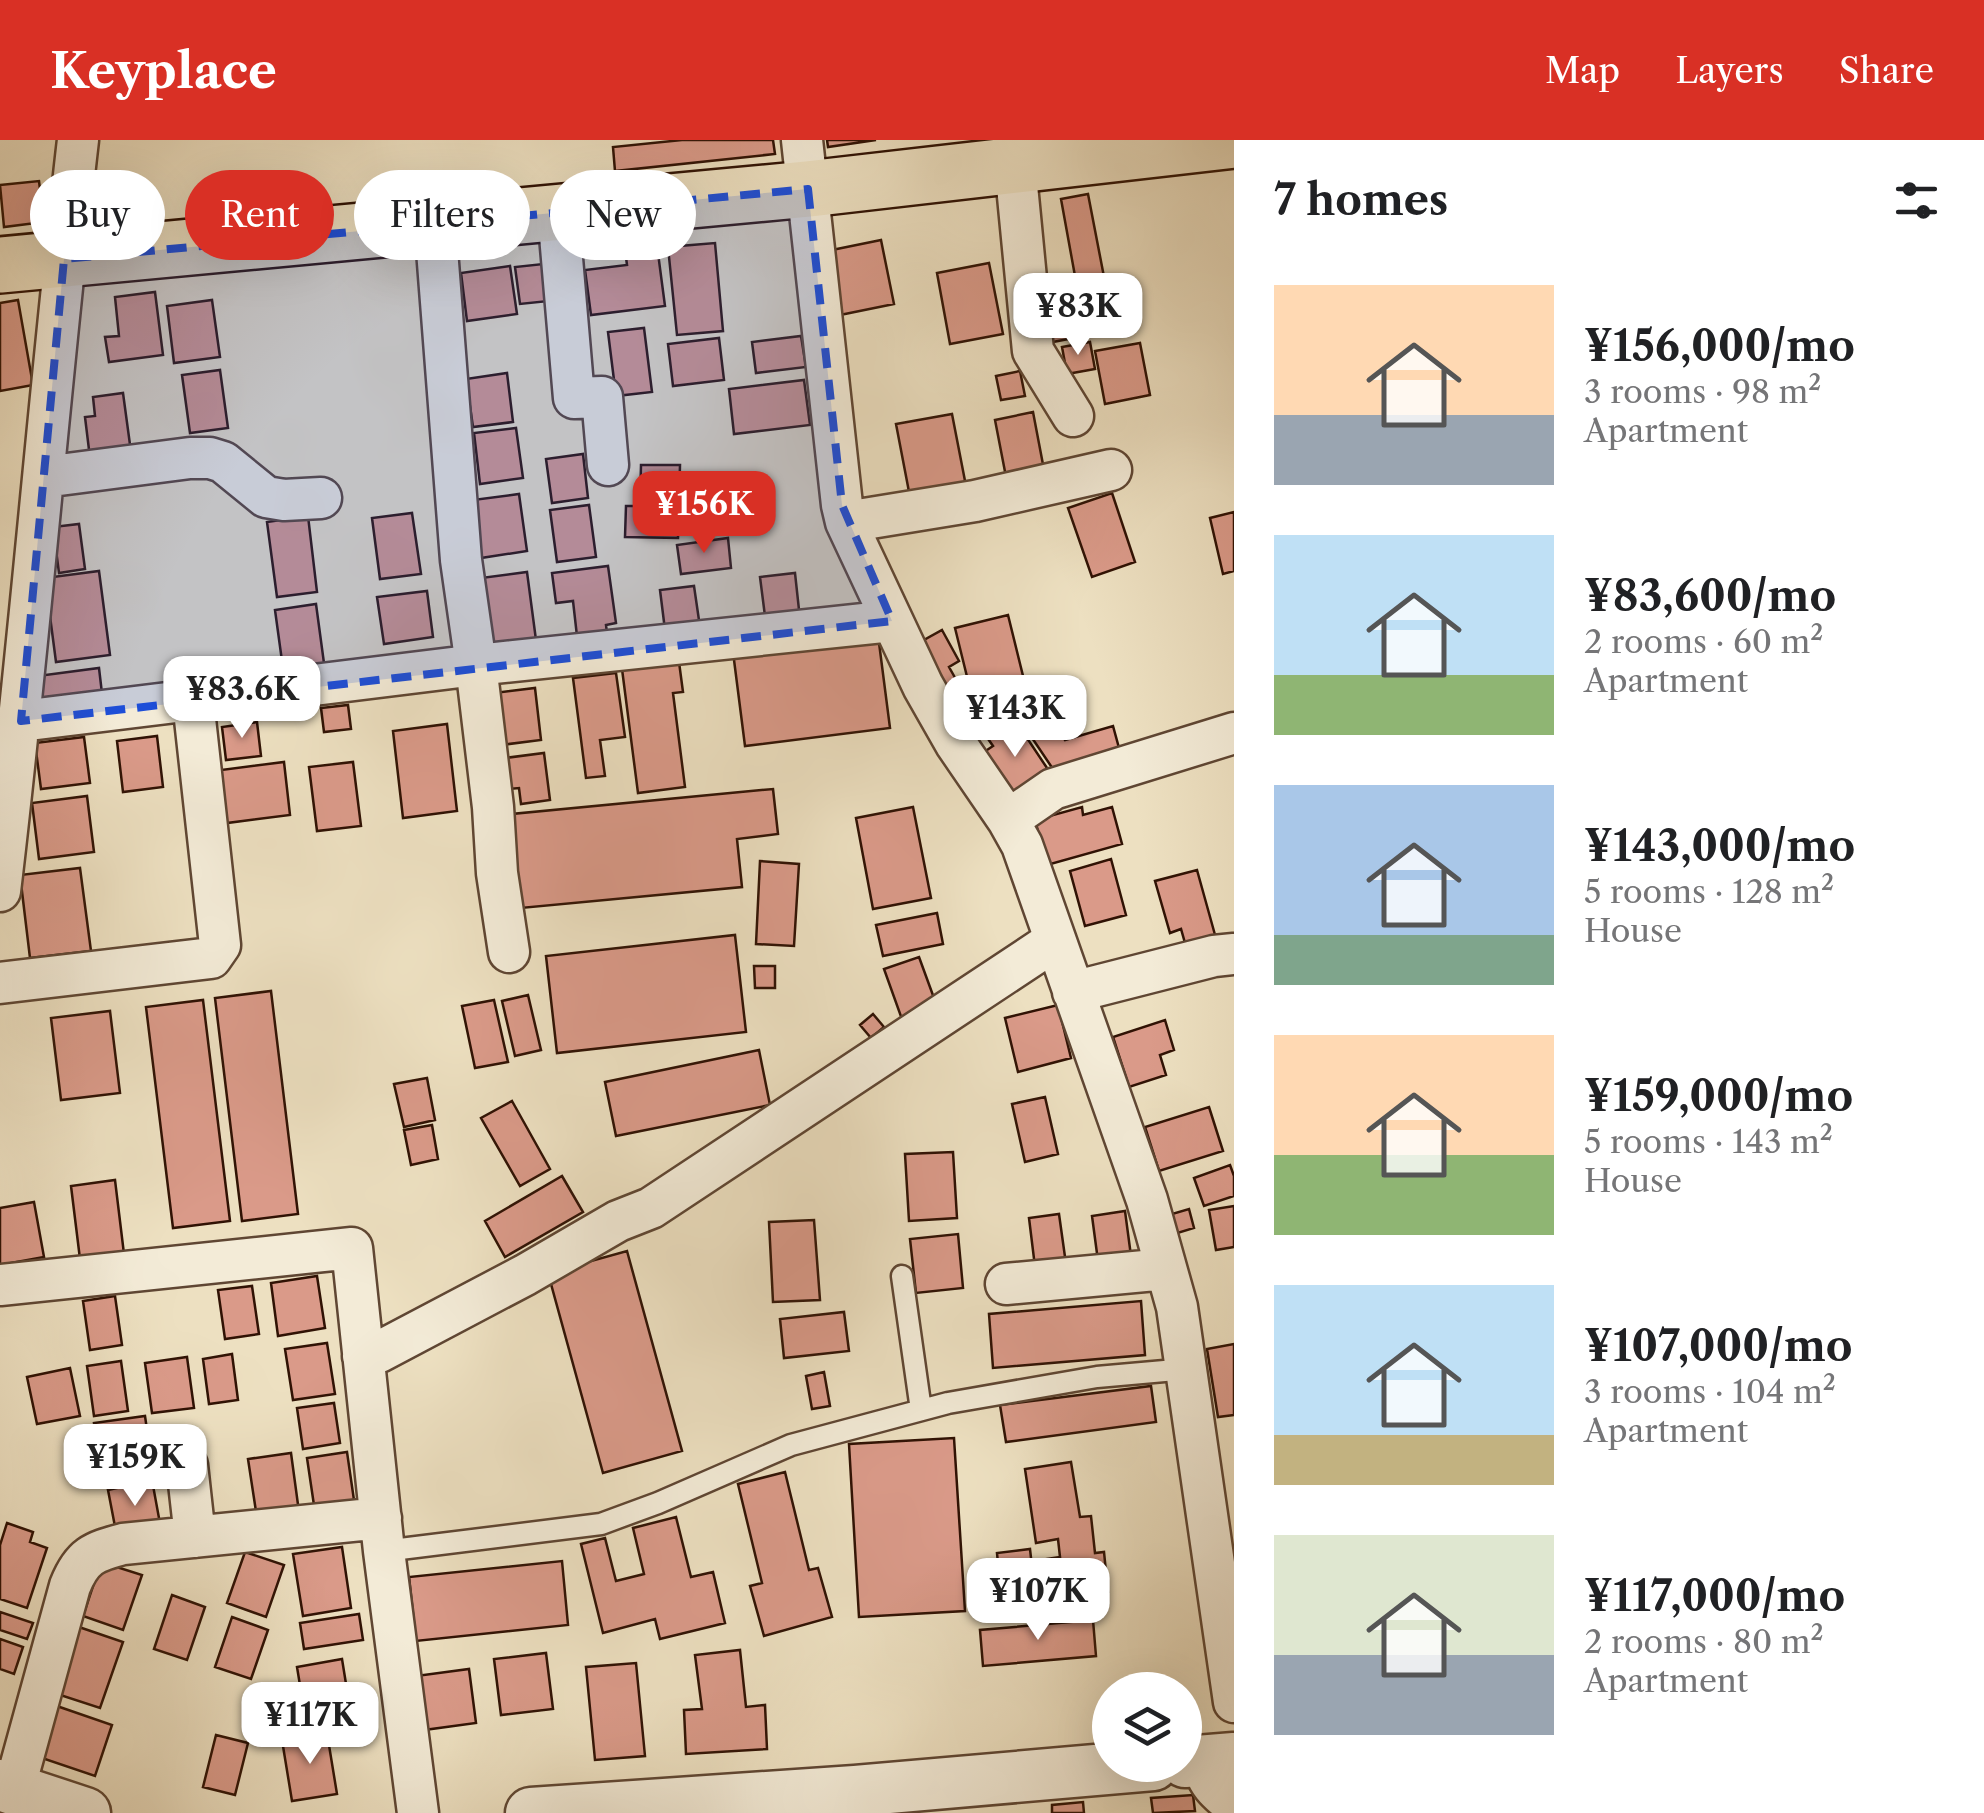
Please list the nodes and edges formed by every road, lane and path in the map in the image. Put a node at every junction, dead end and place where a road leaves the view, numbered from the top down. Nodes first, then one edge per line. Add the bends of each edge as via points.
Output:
1 (78, 140) edge
2 (1234, 140) edge
3 (805, 164) edge
4 (1014, 165) junction
5 (74, 170) edge
6 (696, 185) edge
7 (354, 231) edge
8 (165, 249) edge
9 (46, 260) edge
10 (64, 260) edge
11 (437, 260) edge
12 (562, 260) edge
13 (0, 265) edge
14 (1074, 416) dead end
15 (608, 464) dead end
16 (1111, 470) dead end
17 (44, 477) junction
18 (321, 498) dead end
19 (846, 522) junction
20 (892, 620) junction
21 (476, 665) junction
22 (193, 701) junction
23 (14, 705) edge
24 (1234, 733) edge
25 (1008, 820) junction
26 (0, 891) edge
27 (1056, 943) junction
28 (509, 952) dead end
29 (1234, 954) edge
30 (0, 983) edge
31 (1073, 992) junction
32 (1166, 1269) junction
33 (902, 1276) dead end
34 (1006, 1284) dead end
35 (0, 1285) edge
36 (364, 1356) junction
37 (1187, 1369) junction
38 (921, 1410) junction
39 (188, 1464) dead end
40 (383, 1535) junction
41 (194, 1537) junction
42 (1234, 1702) edge
43 (1202, 1772) edge
44 (1092, 1776) edge
45 (7, 1788) edge
46 (928, 1799) edge
47 (778, 1804) edge
48 (1234, 1804) edge
49 (85, 1813) edge
50 (418, 1813) edge
51 (531, 1813) edge

1 - 5 street
2 - 4 main road
3 - 4 main road
3 - 6 main road
3 - 19 street
4 - 14 street via 1033,351
7 - 8 main road
9 - 13 main road
10 - 17 street
11 - 21 street via 460,560
12 - 15 street via 574,398 602,397
16 - 19 street
17 - 18 street via 210,458 266,497
17 - 23 street
19 - 20 street
20 - 21 street
20 - 25 street via 948,730
21 - 22 street
21 - 28 street
22 - 23 street
22 - 30 street via 220,945 211,958
23 - 26 street
24 - 25 street via 1053,789
25 - 27 street
27 - 31 street
27 - 36 street via 650,1208
29 - 31 street
31 - 32 street
32 - 34 street
32 - 37 street
33 - 38 lane
35 - 36 street via 352,1248
36 - 40 street
37 - 38 lane via 1098,1377
37 - 42 street
38 - 40 lane via 791,1445 602,1524
39 - 41 street
40 - 41 street
40 - 50 street
41 - 45 street via 103,1549 78,1567
43 - 48 street
44 - 46 street
45 - 49 street
46 - 47 street
47 - 51 street

